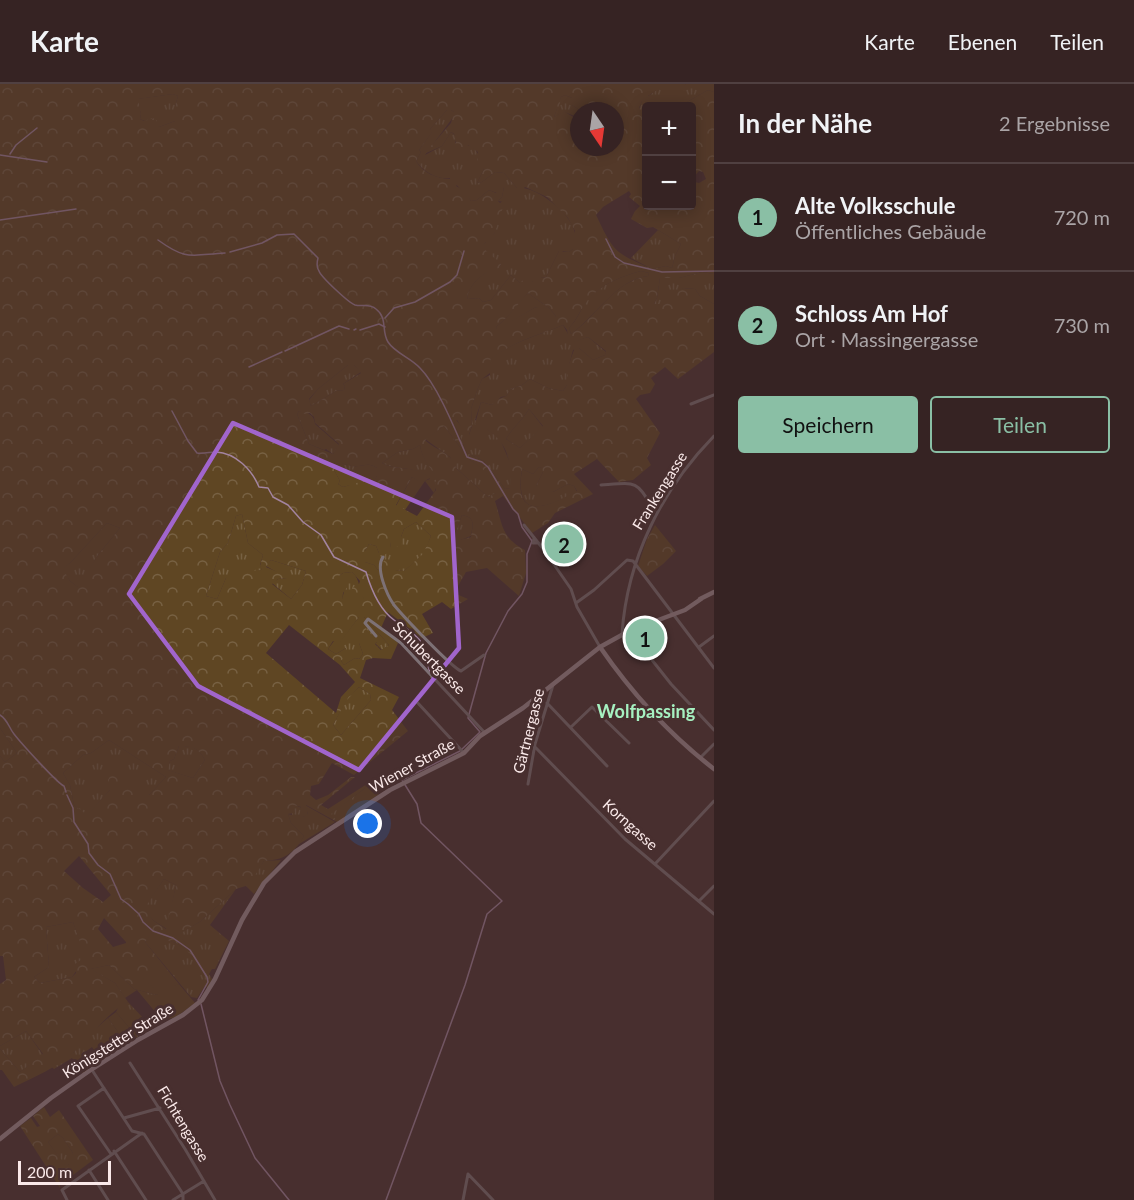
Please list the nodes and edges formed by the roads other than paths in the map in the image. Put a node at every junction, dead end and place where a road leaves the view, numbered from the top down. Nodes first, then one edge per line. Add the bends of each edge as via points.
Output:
1 (714, 395) edge
2 (691, 404) dead end
3 (714, 436) edge
4 (601, 485) dead end
5 (657, 513) junction
6 (524, 525) dead end
7 (383, 557) dead end
8 (635, 564) junction
9 (714, 592) edge
10 (576, 603) junction
11 (674, 614) junction
12 (629, 631) junction
13 (622, 634) junction
14 (376, 636) dead end
15 (714, 636) edge
16 (600, 647) junction
17 (699, 647) junction
18 (484, 655) dead end
19 (448, 661) junction
20 (714, 668) edge
21 (433, 676) junction
22 (554, 684) junction
23 (416, 701) dead end
24 (547, 704) junction
25 (571, 727) junction
26 (714, 730) edge
27 (485, 733) junction
28 (629, 743) dead end
29 (714, 744) edge
30 (535, 747) junction
31 (462, 751) junction
32 (700, 758) junction
33 (607, 766) dead end
34 (714, 769) edge
35 (528, 784) dead end
36 (714, 801) edge
37 (655, 864) junction
38 (714, 886) edge
39 (699, 901) junction
40 (714, 914) edge
41 (229, 947) joint
42 (130, 1063) dead end
43 (92, 1069) junction
44 (104, 1088) junction
45 (160, 1108) junction
46 (124, 1118) junction
47 (142, 1133) junction
48 (0, 1139) edge
49 (112, 1152) junction
50 (89, 1170) junction
51 (204, 1181) junction
52 (183, 1194) junction
53 (67, 1200) edge
54 (108, 1200) edge
55 (146, 1200) edge
56 (173, 1200) edge
57 (183, 1200) edge
58 (214, 1200) edge
59 (463, 1200) edge
60 (493, 1200) edge

1 - 2 street
3 - 5 street, Frankengasse
4 - 5 street via 637,485
5 - 8 street, Frankengasse
6 - 10 street via 571,589
7 - 19 street via 379,570 393,603
8 - 10 street via 627,560
8 - 11 street
8 - 13 street, Frankengasse
9 - 11 main road, Wiener Straße
10 - 16 street
11 - 12 main road, Wiener Straße
11 - 17 street
12 - 13 main road, Wiener Straße
12 - 26 street
13 - 16 main road, Wiener Straße
14 - 21 street, Schubertgasse via 366,626 368,619 401,643
15 - 17 street
16 - 22 main road, Wiener Straße
16 - 32 main road via 643,702
17 - 20 street
18 - 19 street via 461,671
19 - 21 street
21 - 27 street, Schubertgasse
22 - 24 street, Gärtnergasse
22 - 27 main road, Wiener Straße
23 - 31 street
24 - 25 street
24 - 30 street, Gärtnergasse
25 - 28 street via 592,707
25 - 33 street
27 - 31 main road, Wiener Straße
29 - 32 street
30 - 35 street, Gärtnergasse
30 - 37 street, Korngasse
31 - 41 main road, Wiener Straße via 298,849 258,892
32 - 34 main road
36 - 37 street
37 - 39 street, Korngasse
38 - 39 street
39 - 40 street, Korngasse
41 - 43 main road, Königstetter Straße via 210,987 196,1005
42 - 45 street, Fichtengasse
43 - 44 street
43 - 48 main road, Königstetter Straße
44 - 46 street
44 - 49 street via 78,1106
45 - 46 street
45 - 51 street, Fichtengasse
46 - 47 street via 132,1131
47 - 49 street
47 - 52 street
49 - 50 street
49 - 55 street
50 - 53 street via 62,1190
50 - 54 street
51 - 52 street
51 - 58 street, Fichtengasse
52 - 56 street
52 - 57 street
59 - 60 street via 468,1174

